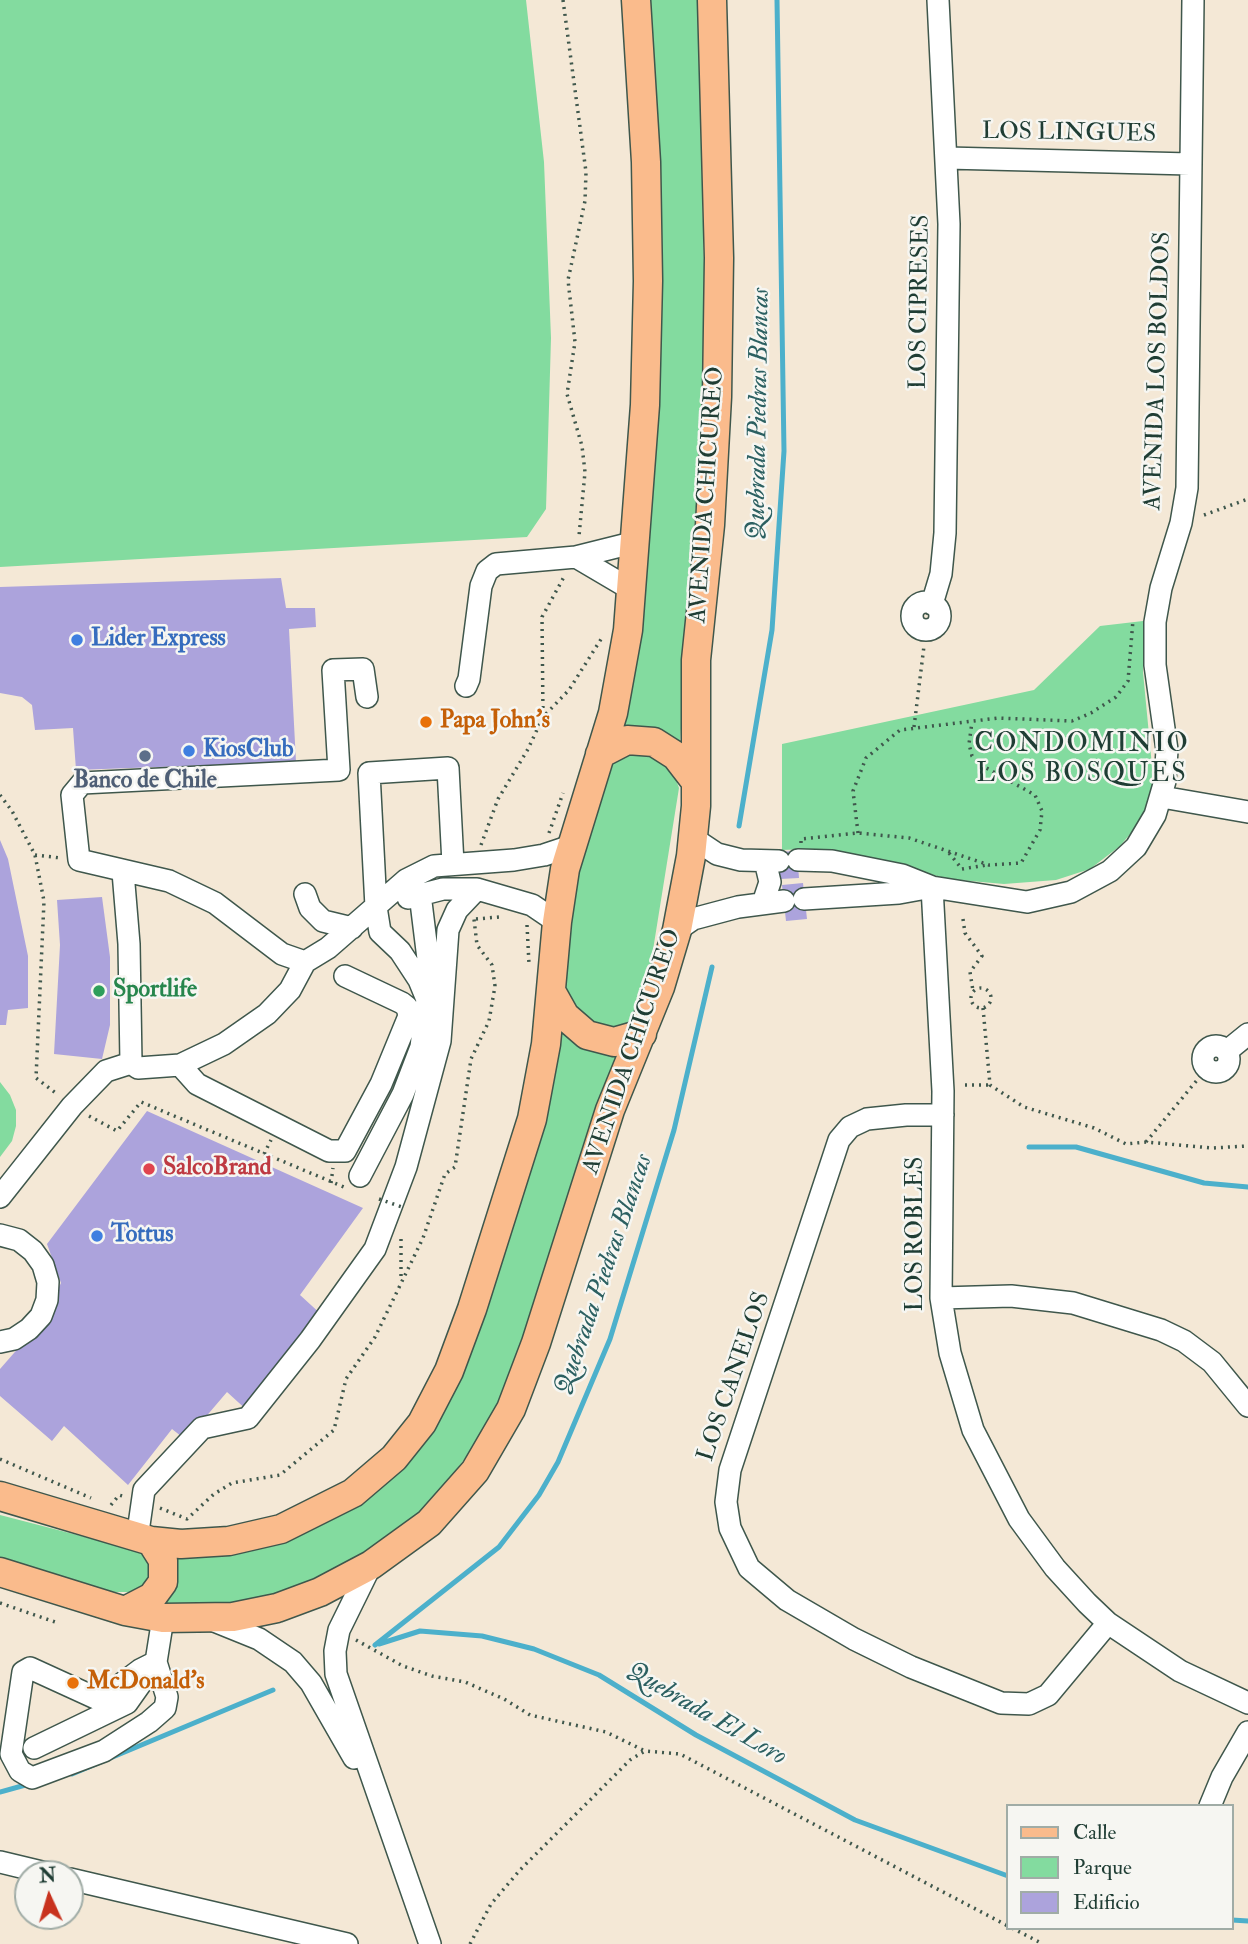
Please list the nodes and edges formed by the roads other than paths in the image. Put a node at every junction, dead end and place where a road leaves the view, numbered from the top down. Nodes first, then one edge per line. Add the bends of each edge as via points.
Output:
1 (636, 0) edge
2 (712, 0) edge
3 (938, 0) edge
4 (1193, 0) edge
5 (947, 158) junction
6 (1190, 164) junction
7 (636, 542) junction
8 (576, 557) junction
9 (632, 590) junction
10 (932, 604) dead end
11 (466, 686) dead end
12 (367, 698) dead end
13 (600, 754) junction
14 (696, 782) junction
15 (1162, 797) junction
16 (1248, 812) edge
17 (694, 832) junction
18 (571, 846) junction
19 (786, 860) junction
20 (453, 863) junction
21 (123, 872) junction
22 (932, 887) junction
23 (477, 889) junction
24 (304, 894) dead end
25 (420, 894) junction
26 (784, 901) junction
27 (376, 907) junction
28 (557, 922) junction
29 (352, 928) junction
30 (677, 930) junction
31 (305, 962) junction
32 (345, 976) dead end
33 (540, 983) junction
34 (426, 997) junction
35 (642, 1034) junction
36 (1248, 1034) edge
37 (131, 1063) junction
38 (180, 1065) junction
39 (1207, 1068) road end
40 (380, 1084) junction
41 (403, 1094) junction
42 (943, 1115) junction
43 (358, 1186) road end
44 (0, 1198) edge
45 (0, 1235) edge
46 (942, 1298) junction
47 (7, 1340) edge
48 (0, 1356) edge
49 (1248, 1406) edge
50 (0, 1496) edge
51 (144, 1540) junction
52 (371, 1566) junction
53 (0, 1572) edge
54 (125, 1611) junction
55 (163, 1618) junction
56 (210, 1619) junction
57 (1108, 1623) junction
58 (156, 1662) junction
59 (1248, 1703) edge
60 (1248, 1731) edge
61 (34, 1748) dead end
62 (379, 1800) junction
63 (1211, 1804) edge
64 (84, 1882) edge
65 (347, 1944) edge
66 (430, 1944) edge

1 - 7 main road via 648,281
2 - 14 main road, AVENIDA CHICUREO via 719,341 710,525 696,672
3 - 5 street, LOS CIPRESES
4 - 6 street, AVENIDA LOS BOLDOS
5 - 6 street, LOS LINGUES
5 - 10 street, LOS CIPRESES via 945,533
6 - 15 street, AVENIDA LOS BOLDOS via 1188,488 1161,588 1154,635 1167,750
7 - 8 street
7 - 9 main road
8 - 9 street
8 - 11 street via 496,564 487,570
9 - 13 main road via 620,681
12 - 21 street via 363,669 333,670 339,770 82,783 72,795 79,860
13 - 14 main road via 628,740 654,741 676,756
13 - 18 main road
14 - 17 main road, AVENIDA CHICUREO
15 - 16 street
15 - 22 street, AVENIDA LOS BOLDOS via 1146,832 1124,860 1071,892 1027,902
17 - 19 street, AVENIDA LOS BOLDOS via 699,842 717,854
17 - 30 main road, AVENIDA CHICUREO
18 - 20 street via 544,855
18 - 28 main road
19 - 22 street, AVENIDA LOS BOLDOS via 832,861 902,875
19 - 26 street via 770,882
20 - 27 street via 419,873
20 - 27 street via 448,768 369,773
21 - 31 street via 169,881 215,903 282,954
21 - 37 street
22 - 26 street, AVENIDA LOS BOLDOS
22 - 42 street, LOS ROBLES
23 - 25 street
23 - 28 street via 531,905
23 - 51 street via 457,910 448,930 440,1041 406,1167 374,1249 248,1418 202,1428 144,1490
24 - 29 street via 323,921
25 - 27 street
25 - 34 street via 430,975
26 - 30 street, AVENIDA LOS BOLDOS via 693,919
27 - 29 street
27 - 34 street via 380,932 400,951
28 - 33 main road
29 - 31 street
30 - 35 main road, AVENIDA CHICUREO
31 - 38 street via 290,990 267,1014 224,1044
32 - 40 street via 409,1010
33 - 35 main road via 565,1016 587,1035 614,1042
33 - 51 main road via 539,1089 512,1188 461,1340 422,1423 374,1476 306,1519 229,1541 181,1544
34 - 41 street via 421,1047
35 - 52 main road, AVENIDA CHICUREO via 610,1111 525,1377 499,1432 446,1506
36 - 39 street via 1227,1051 1229,1061 1224,1069 1215,1072
37 - 38 street via 138,1068
37 - 44 street via 106,1071 72,1106
38 - 40 street via 197,1084 338,1153 345,1151
40 - 41 street
41 - 43 street
42 - 46 street, LOS ROBLES
42 - 57 street, LOS CANELOS via 867,1119 850,1127 839,1140 730,1470 726,1502 730,1528 749,1568 787,1600 911,1667 1001,1703 1029,1704 1048,1695
45 - 47 street via 19,1240 33,1251 48,1282 41,1316 29,1329
46 - 49 street via 1011,1296 1073,1303 1161,1330 1212,1362
46 - 57 street, LOS ROBLES via 964,1403 995,1477 1055,1568
47 - 48 street
50 - 51 main road
51 - 54 main road via 163,1560 163,1582 152,1597
52 - 56 main road, AVENIDA CHICUREO via 277,1608
52 - 62 street via 340,1630 335,1651 339,1686
53 - 54 main road, AVENIDA CHICUREO
54 - 55 main road, AVENIDA CHICUREO
55 - 56 main road, AVENIDA CHICUREO
55 - 58 street
56 - 62 street via 270,1645 300,1669
57 - 59 street, LOS ROBLES via 1180,1671
58 - 58 street via 167,1697 164,1708 149,1722 104,1751 32,1778 20,1771 11,1754 23,1672 30,1668 100,1700
58 - 61 street via 127,1703
60 - 63 street
62 - 66 street
64 - 65 street

